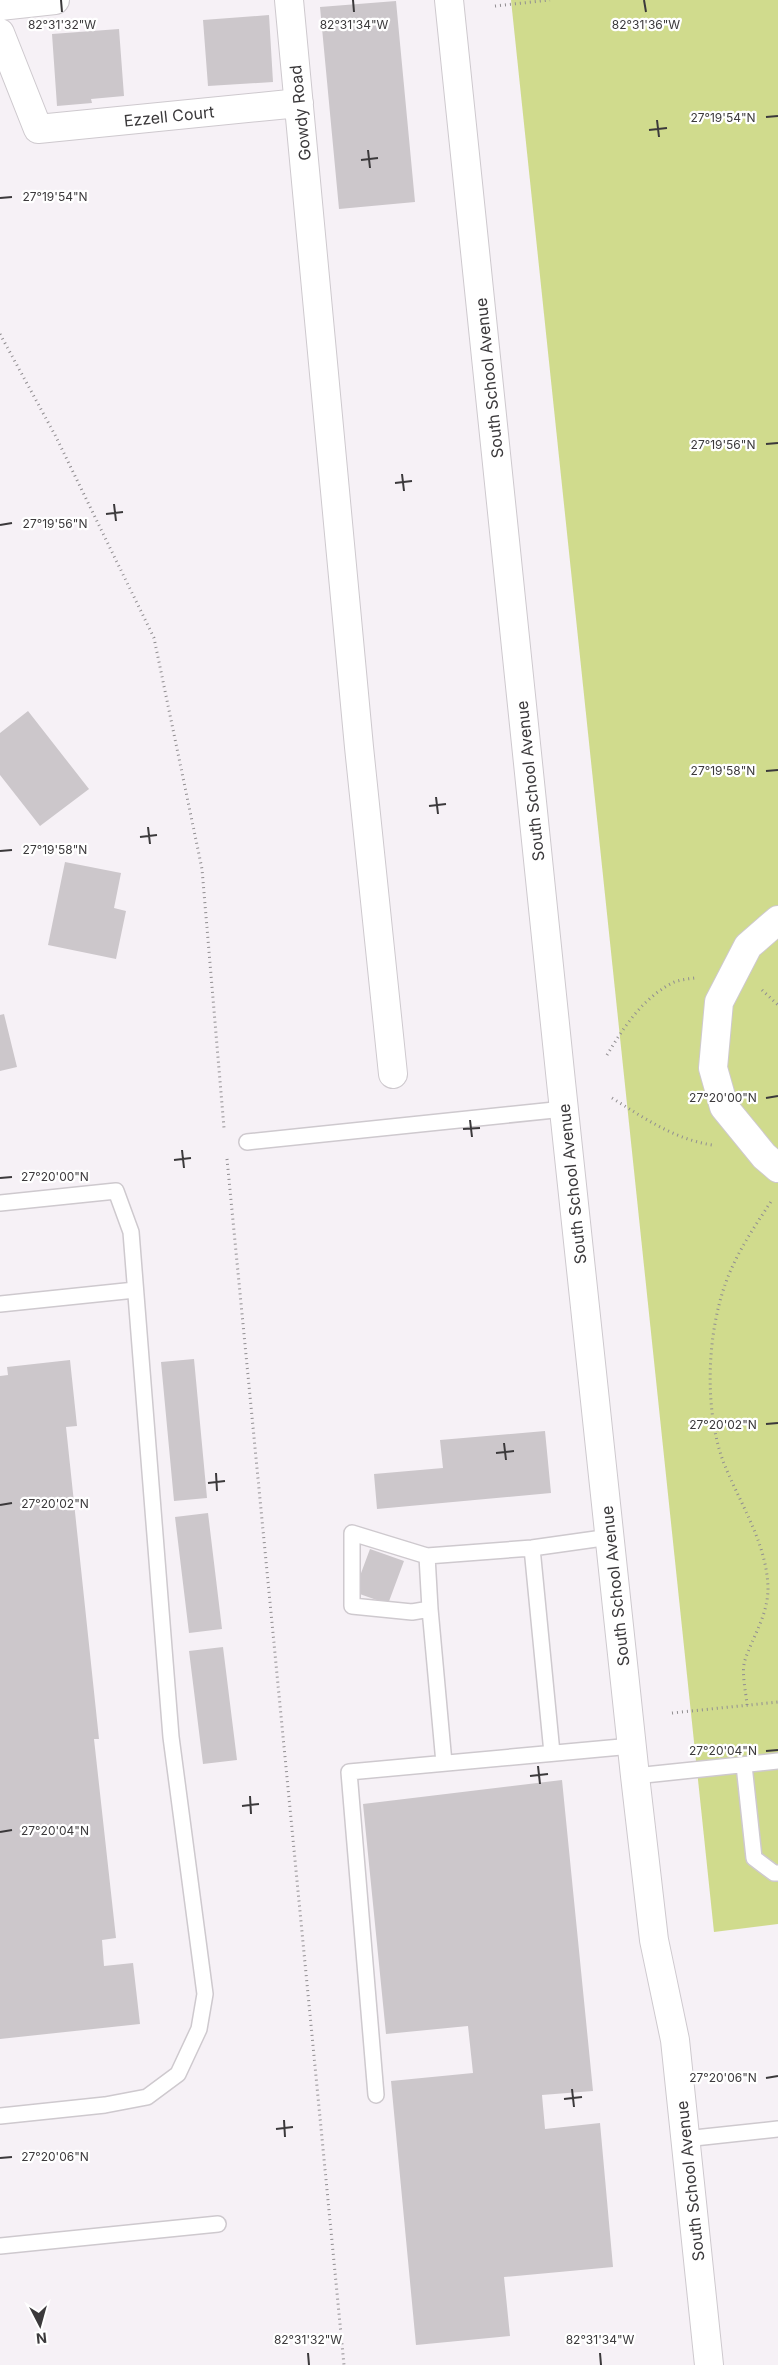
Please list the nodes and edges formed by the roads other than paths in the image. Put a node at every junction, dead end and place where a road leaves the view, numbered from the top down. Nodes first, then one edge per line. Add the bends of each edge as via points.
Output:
1 (55, 0) edge
2 (289, 0) edge
3 (449, 0) edge
4 (0, 6) edge
5 (0, 33) edge
6 (299, 103) junction
7 (778, 920) edge
8 (394, 1074) dead end
9 (564, 1109) junction
10 (247, 1142) dead end
11 (778, 1168) edge
12 (0, 1203) edge
13 (135, 1290) junction
14 (0, 1304) edge
15 (610, 1537) junction
16 (532, 1548) junction
17 (427, 1556) junction
18 (430, 1609) junction
19 (632, 1746) junction
20 (552, 1753) junction
21 (778, 1761) edge
22 (444, 1763) junction
23 (744, 1765) junction
24 (635, 1776) junction
25 (778, 1873) edge
26 (376, 2095) dead end
27 (0, 2116) edge
28 (778, 2129) edge
29 (685, 2139) junction
30 (218, 2224) dead end
31 (0, 2246) edge
32 (709, 2365) edge

1 - 4 street
2 - 6 street, Gowdy Road
3 - 9 street, South School Avenue
5 - 6 street, Ezzell Court via 38,129
6 - 8 street, Gowdy Road via 359,747
7 - 11 street via 748,946 719,1002 713,1068 724,1107 764,1156
9 - 10 lane
9 - 15 street, South School Avenue
12 - 13 lane via 116,1191 131,1232
13 - 14 lane
13 - 27 lane via 171,1737 205,1994 199,2029 178,2074 148,2097
15 - 16 lane
15 - 19 street, South School Avenue
16 - 17 lane
16 - 20 lane
17 - 18 lane
17 - 18 lane via 352,1533 352,1606 412,1612
18 - 22 lane
19 - 20 lane
19 - 24 street, South School Avenue
20 - 22 lane
21 - 23 lane
22 - 26 lane via 349,1772
23 - 24 lane
23 - 25 lane via 754,1858
24 - 29 street, South School Avenue via 654,1940 675,2040
28 - 29 lane
29 - 32 street, South School Avenue
30 - 31 lane

